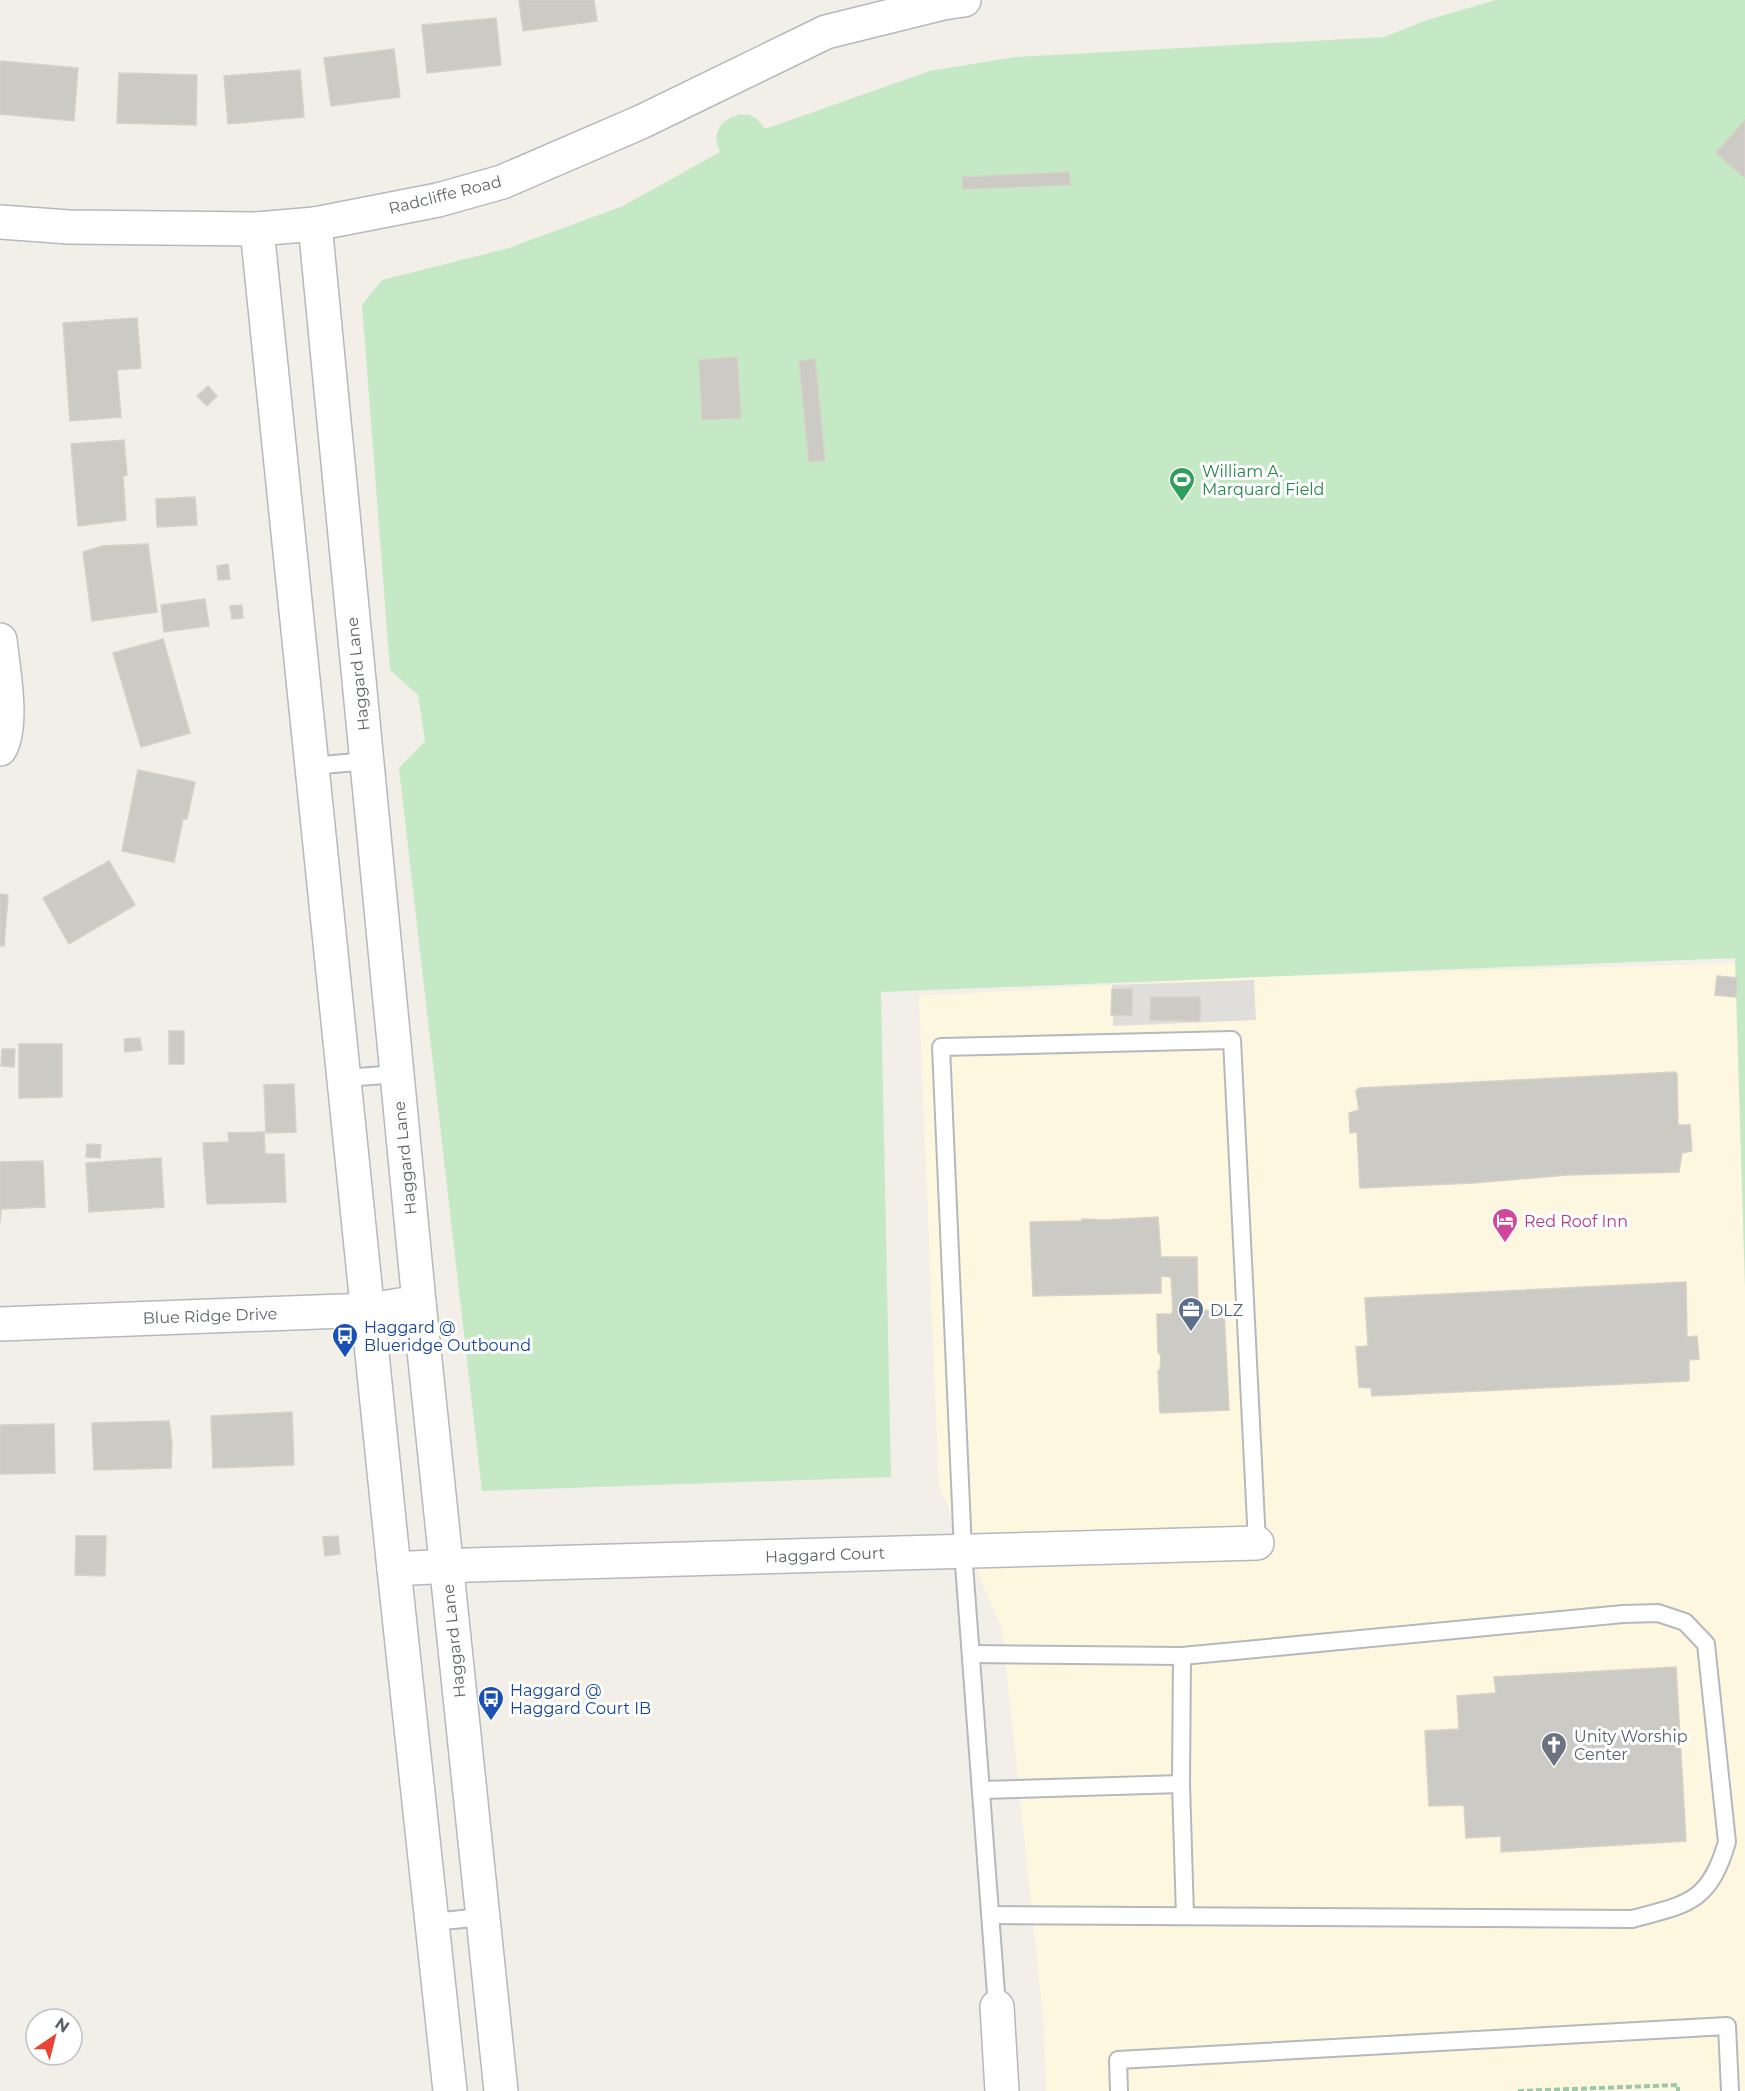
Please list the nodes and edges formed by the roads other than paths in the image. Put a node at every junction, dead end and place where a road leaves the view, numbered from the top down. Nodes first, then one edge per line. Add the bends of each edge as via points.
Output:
1 (964, 0) edge
2 (0, 222) edge
3 (315, 224) junction
4 (257, 230) junction
5 (0, 640) edge
6 (0, 749) edge
7 (367, 761) junction
8 (312, 765) junction
9 (397, 1074) junction
10 (345, 1078) junction
11 (419, 1302) junction
12 (369, 1311) junction
13 (0, 1324) edge
14 (1257, 1543) joint
15 (963, 1551) junction
16 (447, 1566) junction
17 (394, 1569) junction
18 (971, 1654) junction
19 (1182, 1656) junction
20 (1181, 1784) junction
21 (981, 1790) junction
22 (991, 1915) junction
23 (1185, 1916) junction
24 (483, 1917) junction
25 (432, 1922) junction
26 (997, 2007) joint
27 (450, 2091) edge
28 (501, 2091) edge
29 (1002, 2091) edge
30 (1119, 2091) edge
31 (1730, 2091) edge

1 - 3 street, Radcliffe Road via 826,32 641,122 502,182 438,200
2 - 4 street, Radcliffe Road
3 - 4 street, Radcliffe Road
3 - 7 street, Haggard Lane
4 - 8 street
5 - 6 street via 8,725
7 - 8 lane
7 - 9 street, Haggard Lane
8 - 10 street
9 - 10 lane
9 - 11 street, Haggard Lane
10 - 12 street
11 - 12 street, Blue Ridge Drive
11 - 16 street, Haggard Lane
12 - 13 street, Blue Ridge Drive
12 - 17 street
14 - 15 street, Haggard Court
14 - 15 lane via 1232,1040 941,1047
15 - 16 street, Haggard Court
15 - 18 lane
16 - 17 street, Haggard Court
16 - 24 street, Haggard Lane
17 - 25 street
18 - 19 lane
18 - 21 lane
19 - 20 lane
19 - 23 lane via 1623,1614 1658,1613 1685,1622 1706,1644 1727,1842 1720,1866 1702,1892 1681,1906 1632,1919
20 - 21 lane
20 - 23 lane
21 - 22 lane
22 - 23 lane
22 - 26 lane
24 - 25 lane
24 - 28 street, Haggard Lane
25 - 27 street
26 - 29 street
30 - 31 lane via 1119,2060 1727,2026

